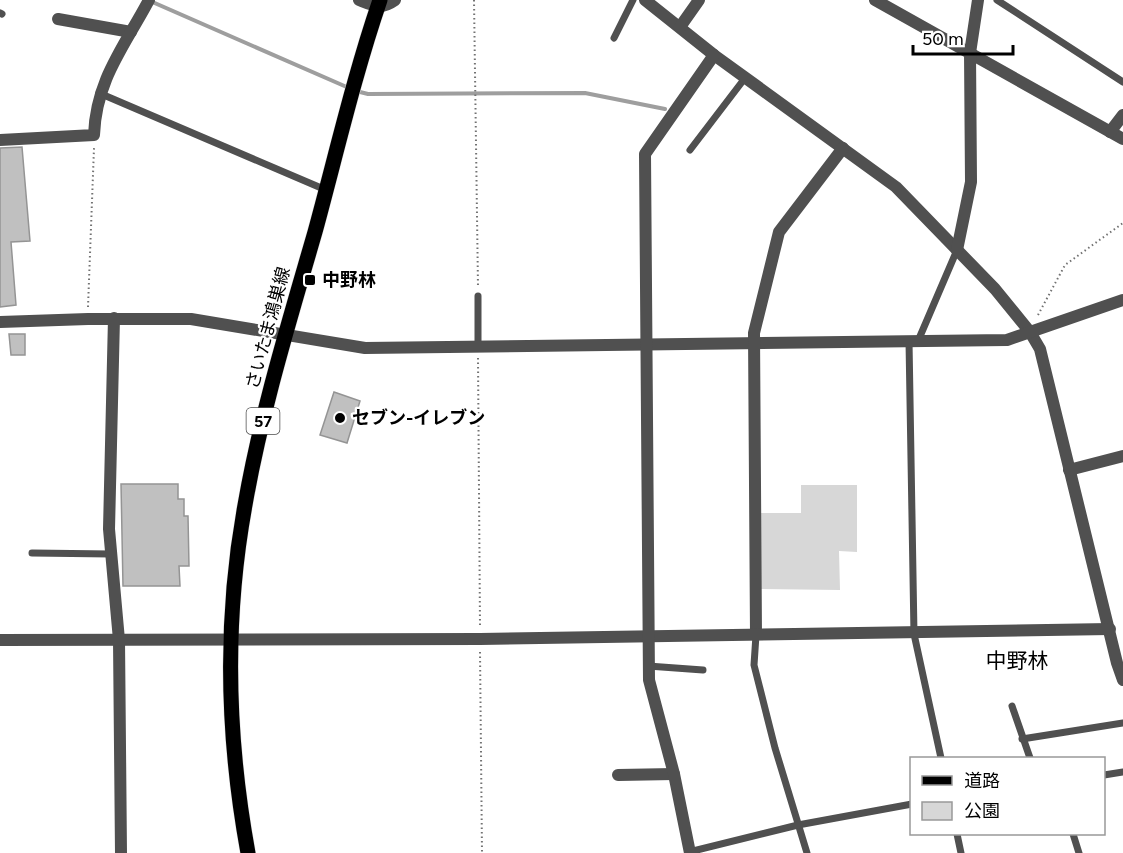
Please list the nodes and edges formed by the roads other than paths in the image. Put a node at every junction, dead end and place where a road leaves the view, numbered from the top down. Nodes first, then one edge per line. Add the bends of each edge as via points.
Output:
1 (149, 0) edge
2 (359, 0) edge
3 (395, 0) edge
4 (633, 0) edge
5 (645, 0) edge
6 (699, 0) edge
7 (875, 0) edge
8 (978, 0) edge
9 (997, 0) edge
10 (379, 4) edge
11 (58, 19) dead end
12 (680, 27) junction
13 (131, 32) junction
14 (614, 38) dead end
15 (970, 53) junction
16 (714, 55) junction
17 (745, 78) junction
18 (1123, 82) edge
19 (99, 93) junction
20 (1123, 114) edge
21 (1110, 132) junction
22 (1123, 139) edge
23 (0, 140) edge
24 (843, 148) junction
25 (690, 150) dead end
26 (326, 191) junction
27 (957, 249) junction
28 (478, 296) road end
29 (1123, 300) edge
30 (114, 318) junction
31 (0, 322) edge
32 (1036, 330) junction
33 (286, 333) junction
34 (914, 341) junction
35 (754, 343) junction
36 (646, 344) junction
37 (478, 347) junction
38 (1123, 456) edge
39 (1069, 470) junction
40 (32, 553) dead end
41 (111, 555) junction
42 (1110, 629) junction
43 (914, 634) junction
44 (756, 635) junction
45 (647, 637) junction
46 (0, 640) edge
47 (119, 640) junction
48 (231, 640) junction
49 (648, 666) junction
50 (703, 670) dead end
51 (1123, 680) edge
52 (1012, 706) dead end
53 (1123, 723) edge
54 (1022, 739) junction
55 (941, 757) edge
56 (1029, 757) edge
57 (1123, 772) edge
58 (674, 774) junction
59 (618, 775) dead end
60 (1105, 775) edge
61 (910, 804) edge
62 (798, 825) junction
63 (957, 835) edge
64 (1073, 835) edge
65 (689, 852) edge
66 (121, 853) edge
67 (248, 853) edge
68 (807, 853) edge
69 (961, 853) edge
70 (1079, 853) edge

1 - 13 street
2 - 10 street
3 - 10 street via 386,6
4 - 14 lane
5 - 12 street
6 - 12 street
7 - 15 street
8 - 15 street
9 - 18 lane
10 - 26 main road, さいたま鴻巣線 / 57
11 - 13 street
12 - 16 street
13 - 19 street
15 - 21 street
15 - 27 street via 971,182
16 - 17 street
16 - 36 street via 645,154
17 - 24 street
17 - 25 lane
19 - 23 street via 94,135
19 - 26 lane
20 - 21 street
21 - 22 street
24 - 27 street via 896,187
24 - 35 street via 779,232
26 - 33 main road, さいたま鴻巣線 / 57
27 - 32 street
27 - 34 lane
28 - 37 lane
29 - 32 street
30 - 31 street
30 - 33 street via 191,319
30 - 41 street
32 - 34 street via 1006,340
32 - 39 street
33 - 37 street via 365,348
33 - 48 main road, さいたま鴻巣線 / 57 via 244,506
34 - 35 street
34 - 43 lane
35 - 36 street
35 - 44 street
36 - 37 street
36 - 45 street
38 - 39 street
39 - 42 street
40 - 41 lane
41 - 47 street
42 - 43 street
42 - 51 street
43 - 44 street
43 - 55 lane
44 - 45 street
44 - 62 lane via 754,665
45 - 48 street
45 - 49 street
46 - 47 street
47 - 48 street
47 - 66 street
48 - 67 main road, さいたま鴻巣線 / 57 via 234,765
49 - 50 lane
49 - 58 street
52 - 54 lane
53 - 54 lane
54 - 56 lane
57 - 60 lane
58 - 59 street
58 - 65 street
61 - 62 lane
62 - 65 lane
62 - 68 lane
63 - 69 lane
64 - 70 lane

